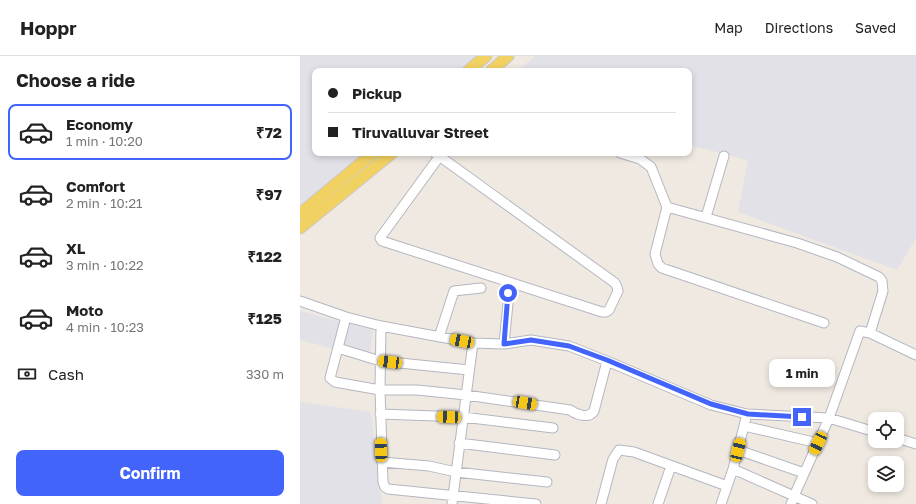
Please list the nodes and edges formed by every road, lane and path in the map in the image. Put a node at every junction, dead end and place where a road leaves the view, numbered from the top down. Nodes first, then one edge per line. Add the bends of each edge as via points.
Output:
1 (486, 56) edge
2 (508, 56) edge
3 (472, 68) edge
4 (494, 68) edge
5 (369, 156) edge
6 (384, 156) edge
7 (436, 156) edge
8 (438, 156) edge
9 (630, 156) edge
10 (724, 156) dead end
11 (667, 207) junction
12 (300, 214) edge
13 (706, 217) junction
14 (300, 228) edge
15 (482, 288) dead end
16 (508, 293) dead end
17 (300, 301) edge
18 (346, 317) junction
19 (824, 323) dead end
20 (381, 326) junction
21 (870, 333) junction
22 (439, 337) junction
23 (473, 343) junction
24 (504, 344) junction
25 (338, 348) junction
26 (916, 354) edge
27 (607, 360) junction
28 (380, 361) junction
29 (470, 370) junction
30 (380, 390) junction
31 (466, 394) junction
32 (380, 414) junction
33 (748, 414) junction
34 (463, 417) junction
35 (829, 418) junction
36 (744, 426) junction
37 (553, 428) dead end
38 (868, 430) edge
39 (904, 440) edge
40 (459, 443) junction
41 (818, 443) junction
42 (916, 444) edge
43 (738, 450) junction
44 (555, 455) dead end
45 (382, 462) junction
46 (671, 466) junction
47 (733, 469) junction
48 (456, 472) junction
49 (804, 473) junction
50 (548, 482) dead end
51 (727, 486) junction
52 (453, 500) edge
53 (792, 500) edge
54 (536, 504) edge
55 (601, 504) edge
56 (658, 504) edge
57 (720, 504) edge
58 (812, 504) edge

1 - 3 main road
2 - 4 main road
5 - 12 main road
6 - 14 main road
7 - 8 street via 380,238 382,241 602,312 608,310 618,291 615,283
9 - 11 street via 651,167
10 - 13 street
11 - 13 street
11 - 19 street via 656,254 658,264 662,268
13 - 21 street via 797,243 875,274 884,285
15 - 22 street via 454,291
16 - 24 street
17 - 18 street
18 - 20 street
18 - 25 street
20 - 22 street
20 - 28 street
21 - 26 street
21 - 35 street via 860,331
22 - 23 street
23 - 24 street
23 - 29 street
24 - 27 street via 531,340 569,346
25 - 28 street
25 - 30 street via 330,375 332,380
27 - 31 street via 594,411 588,416 575,414 570,410
27 - 33 street via 711,404
28 - 29 street
28 - 30 street
29 - 31 street
30 - 31 street
30 - 32 street
31 - 34 street
32 - 34 street
32 - 45 street
33 - 35 street
33 - 36 street
34 - 37 street
34 - 40 street
35 - 38 street
35 - 41 street
36 - 41 street
36 - 43 street
39 - 42 street
40 - 44 street
40 - 48 street
41 - 49 street
43 - 47 street
43 - 49 street
45 - 48 street via 429,466
45 - 52 street via 383,482 388,489
46 - 51 street
46 - 55 street via 634,452 619,450
46 - 56 street
47 - 51 street
47 - 53 street
48 - 50 street
48 - 52 street
49 - 53 street
51 - 57 street
52 - 54 street
53 - 58 street

